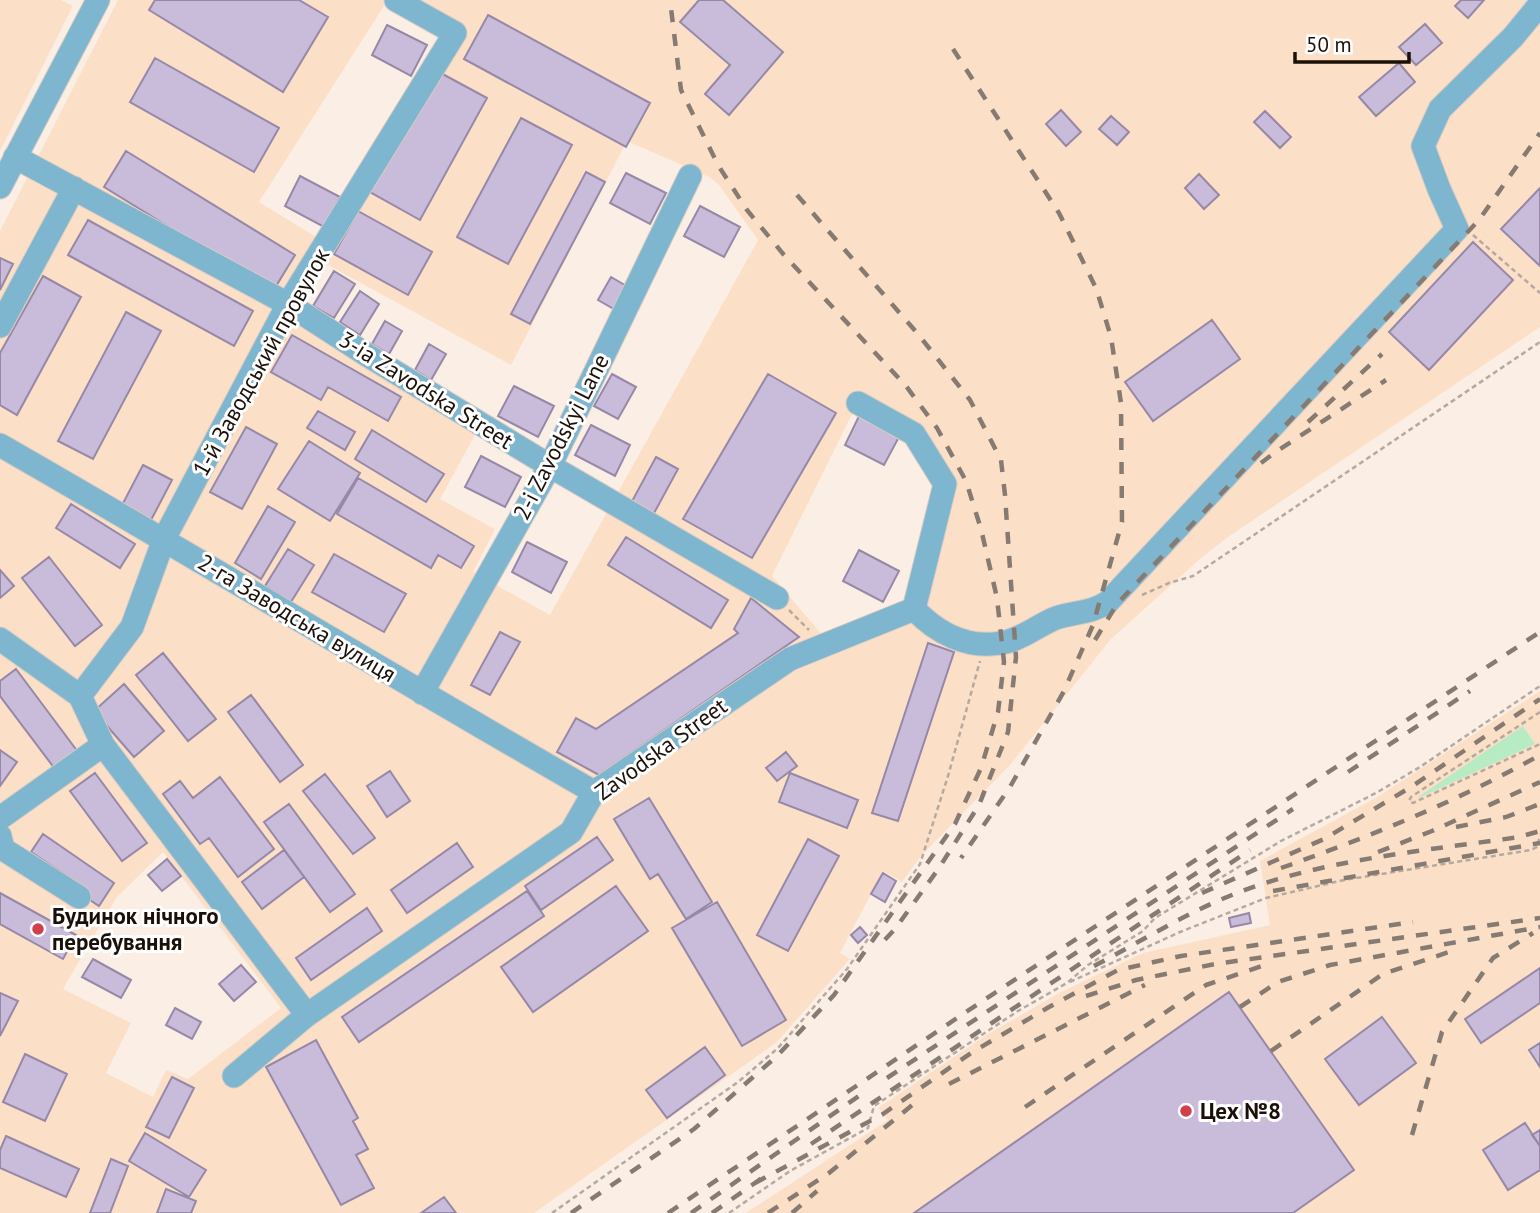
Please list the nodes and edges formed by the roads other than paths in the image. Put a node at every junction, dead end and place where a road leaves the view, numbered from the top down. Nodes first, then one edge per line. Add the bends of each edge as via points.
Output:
1 (396, 0) edge
2 (92, 2) edge
3 (1540, 4) edge
4 (15, 157) junction
5 (690, 176) dead end
6 (0, 187) edge
7 (74, 188) junction
8 (288, 304) junction
9 (0, 326) edge
10 (858, 403) dead end
11 (0, 445) edge
12 (550, 466) junction
13 (164, 538) junction
14 (777, 598) road end
15 (914, 609) junction
16 (0, 639) edge
17 (422, 693) junction
18 (80, 696) junction
19 (103, 745) junction
20 (594, 792) junction
21 (0, 818) edge
22 (0, 836) edge
23 (79, 897) dead end
24 (307, 1015) junction
25 (234, 1076) dead end

1 - 8 street, 1-й Заводський провулок via 455,33
2 - 4 street
3 - 15 street via 1440,109 1423,146 1458,229 1108,602 1002,643 966,642 950,636 930,626
4 - 6 street
4 - 7 street, 3-ia Zavodska Street
5 - 12 street, 2-i Zavodskyi Lane
7 - 8 street, 3-ia Zavodska Street
7 - 9 street
8 - 12 street, 3-ia Zavodska Street
8 - 13 street, 1-й Заводський провулок
10 - 15 street via 915,434 945,484
11 - 13 street, 2-га Заводська вулиця
12 - 14 street, 3-ia Zavodska Street
12 - 17 street, 2-i Zavodskyi Lane
13 - 17 street, 2-га Заводська вулиця
13 - 18 street, 1-й Заводський провулок via 132,627
15 - 20 street, Zavodska Street via 790,659
16 - 18 street
17 - 20 street, 2-га Заводська вулиця
18 - 19 street
19 - 21 street
19 - 24 street
20 - 24 street, Zavodska Street via 571,832
22 - 23 street via 3,849
24 - 25 street, Zavodska Street

